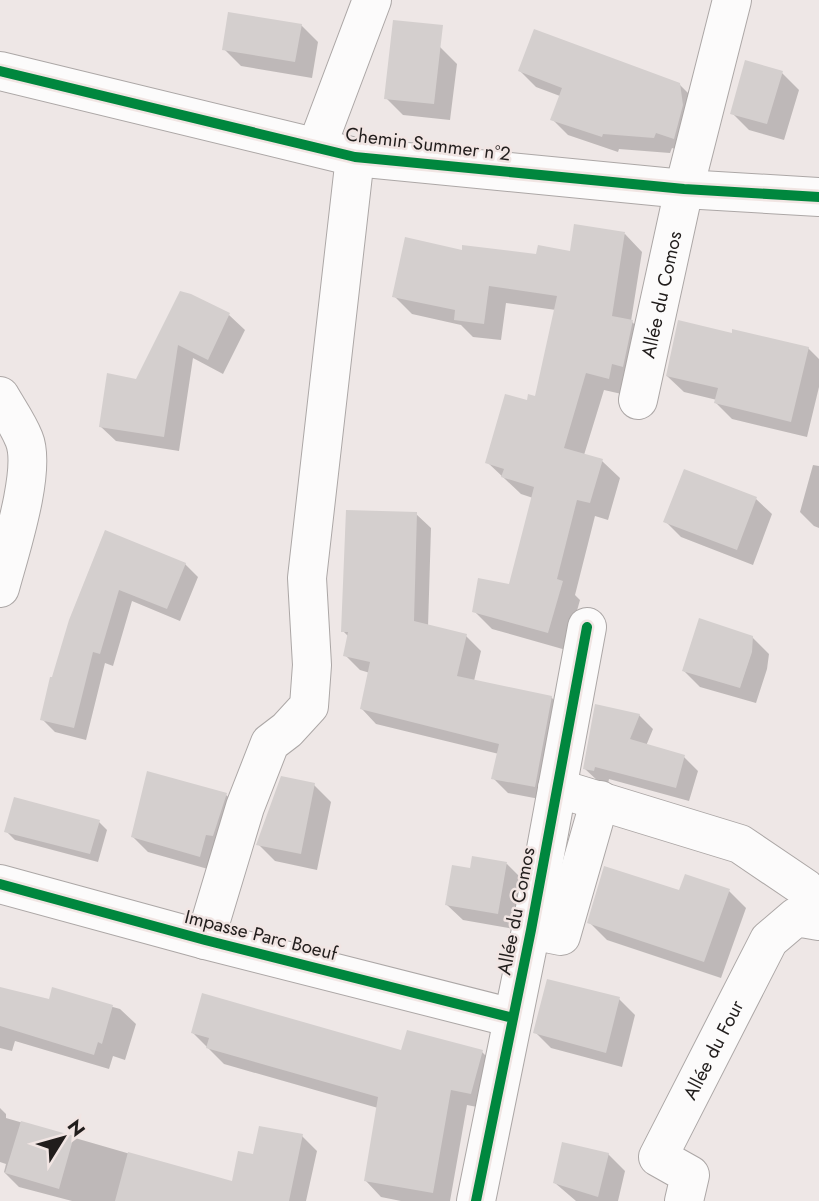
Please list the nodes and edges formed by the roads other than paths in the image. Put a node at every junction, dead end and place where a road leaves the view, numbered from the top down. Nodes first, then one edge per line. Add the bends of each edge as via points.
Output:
1 (372, 0) edge
2 (732, 0) edge
3 (0, 71) edge
4 (317, 146) junction
5 (355, 157) junction
6 (684, 189) junction
7 (819, 197) edge
8 (0, 396) edge
9 (638, 400) dead end
10 (0, 588) edge
11 (587, 627) dead end
12 (557, 788) junction
13 (600, 800) junction
14 (0, 884) edge
15 (819, 905) edge
16 (819, 920) edge
17 (531, 930) junction
18 (205, 940) junction
19 (513, 1018) junction
20 (476, 1201) edge
21 (684, 1201) edge

1 - 4 street
2 - 6 street, Allée du Comos
3 - 4 street, Chemin Summer n°2
4 - 5 street, Chemin Summer n°2
5 - 6 street, Chemin Summer n°2
5 - 18 street via 307,578 312,666 309,706 270,743 245,807
6 - 7 street, Chemin Summer n°2
6 - 9 street, Allée du Comos
8 - 10 street via 26,441 27,464 26,489
11 - 12 street, Allée du Comos
12 - 13 street
12 - 17 street, Allée du Comos
13 - 15 street via 740,845 805,888
13 - 17 street via 561,936
14 - 18 street, Impasse Parc Boeuf
16 - 21 street, Allée du Four via 796,917 769,940 658,1157 690,1175
17 - 19 street, Allée du Comos
18 - 19 street, Impasse Parc Boeuf
19 - 20 street, Allée du Comos

